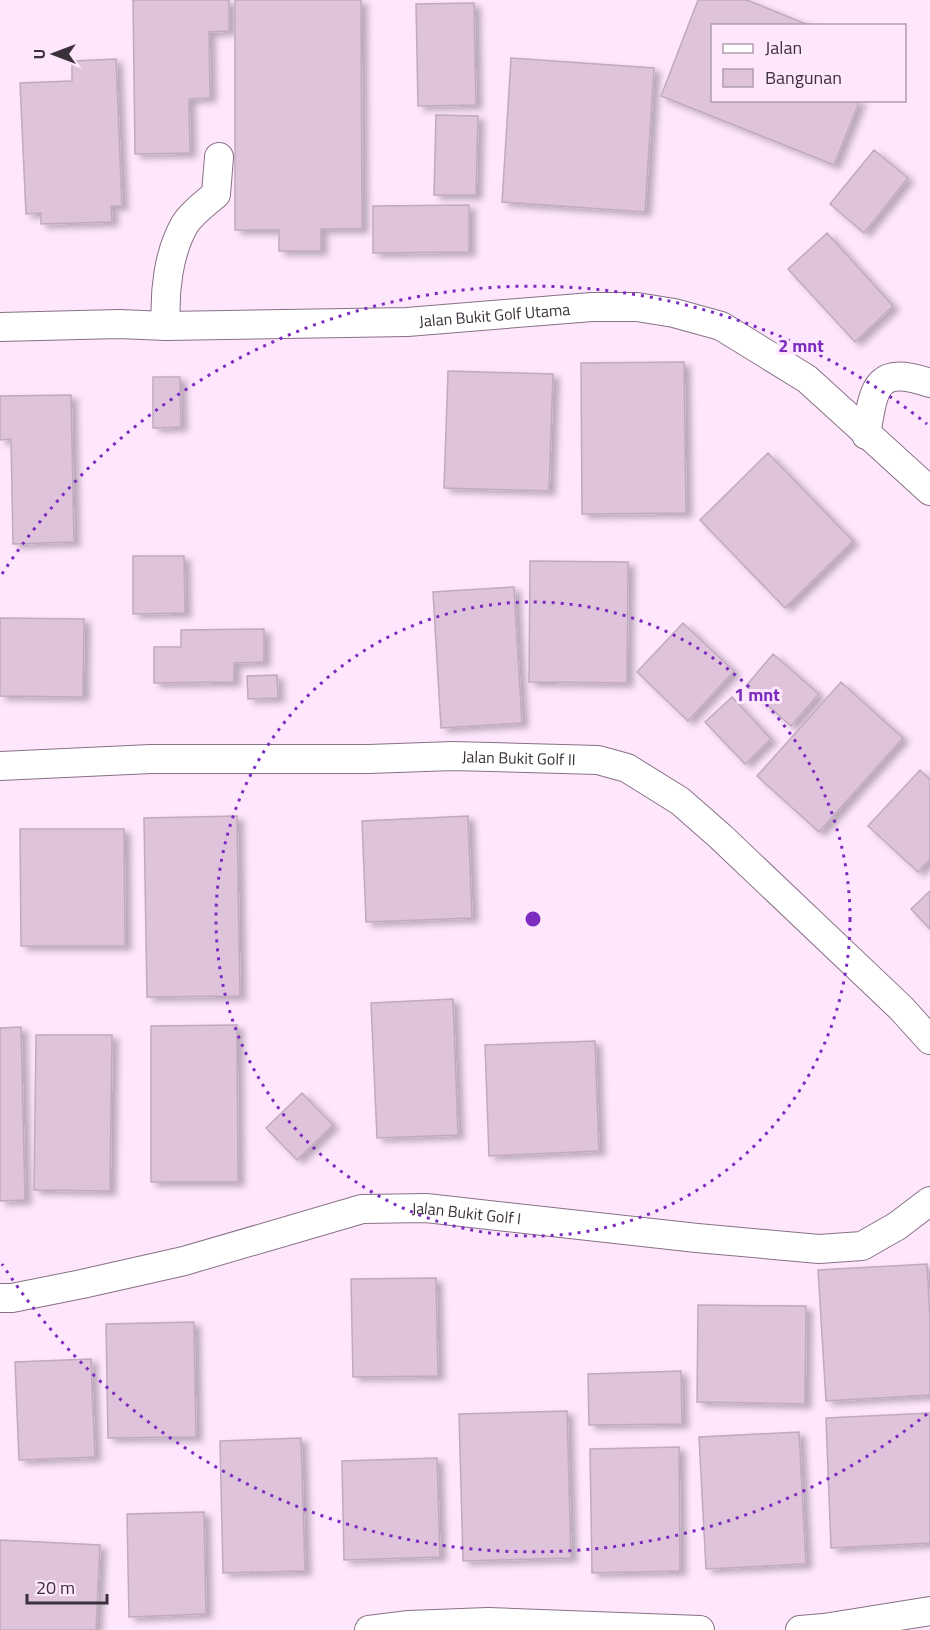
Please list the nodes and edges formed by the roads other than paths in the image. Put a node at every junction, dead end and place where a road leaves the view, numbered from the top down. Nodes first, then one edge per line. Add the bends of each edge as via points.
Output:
1 (219, 157) dead end
2 (166, 326) junction
3 (0, 327) edge
4 (930, 383) edge
5 (866, 435) junction
6 (930, 491) edge
7 (0, 766) edge
8 (930, 1040) edge
9 (930, 1201) edge
10 (0, 1298) edge
11 (930, 1611) edge
12 (369, 1630) edge
13 (700, 1630) edge
14 (800, 1630) edge

1 - 2 street via 216,194 186,222 174,249 165,304
2 - 3 street, Jalan Bukit Golf Utama
2 - 5 street, Jalan Bukit Golf Utama via 407,322 637,307 721,326 807,379
4 - 5 street via 906,377 890,377 880,382 873,393
5 - 6 street, Jalan Bukit Golf Utama
7 - 8 street, Jalan Bukit Golf II via 151,759 453,756 598,760 627,768 680,801 721,837
9 - 10 street, Jalan Bukit Golf I via 862,1246 819,1249 426,1208 362,1209 184,1261
11 - 14 street
12 - 13 street via 488,1622

